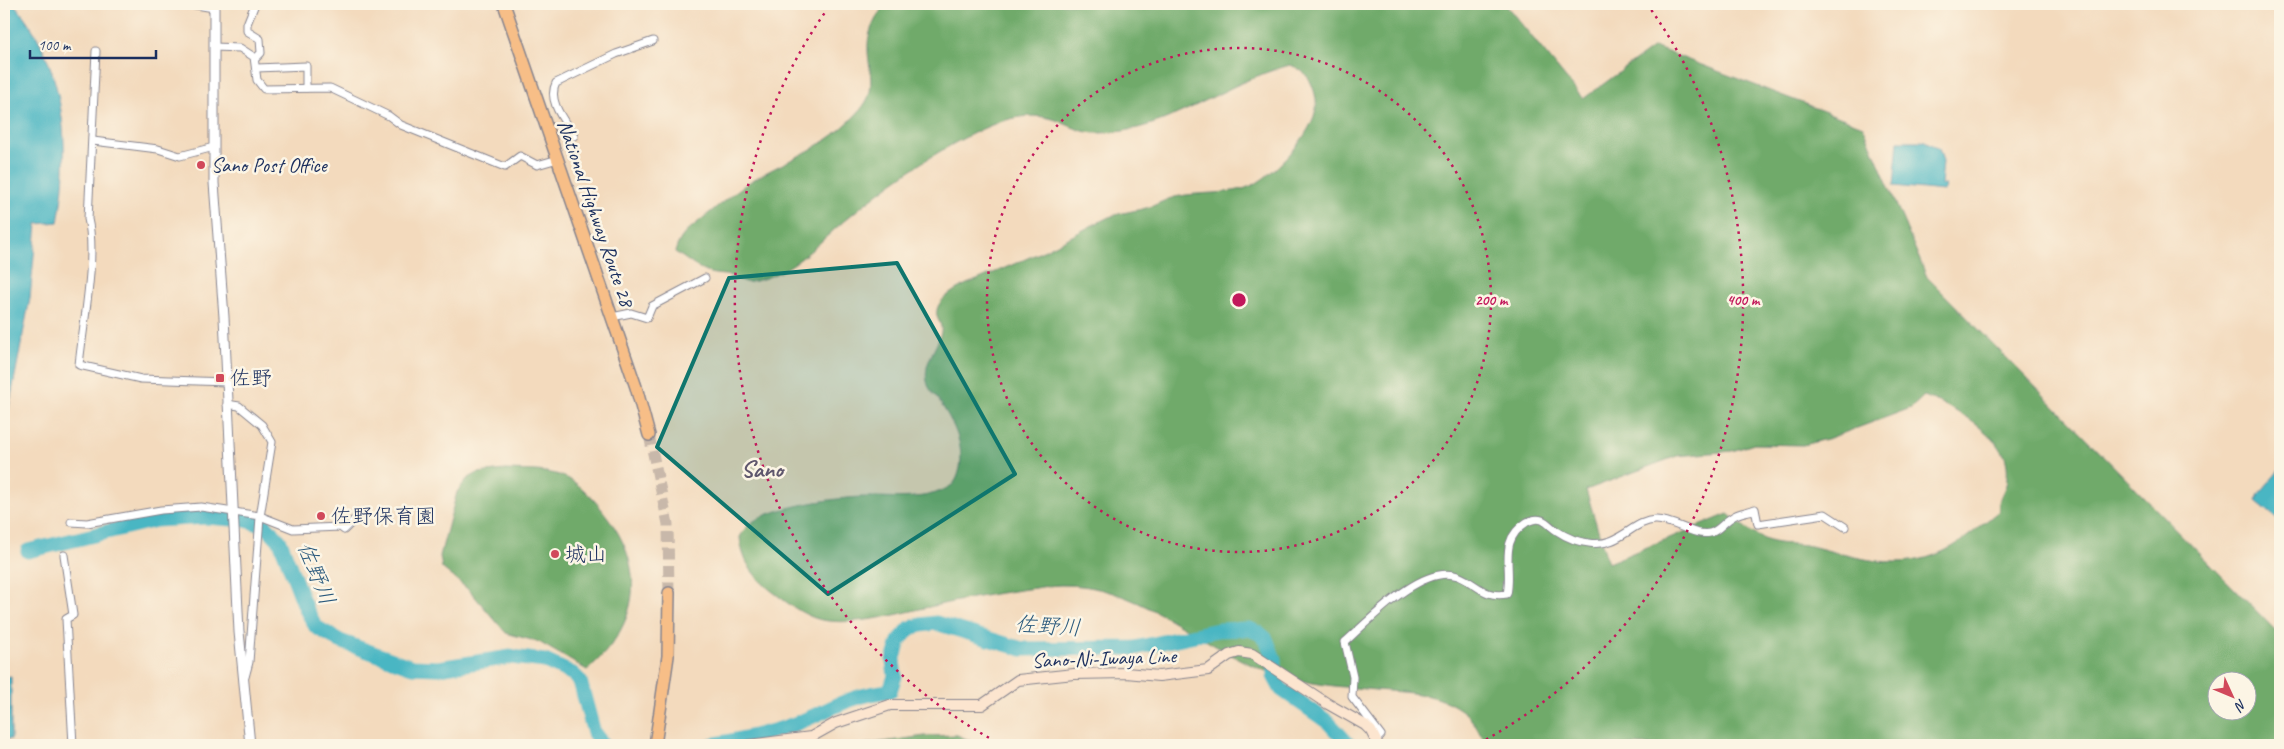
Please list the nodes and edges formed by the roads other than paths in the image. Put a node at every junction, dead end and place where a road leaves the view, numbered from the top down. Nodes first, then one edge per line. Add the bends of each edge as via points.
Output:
1 (190, 4) edge
2 (255, 4) edge
3 (504, 4) edge
4 (214, 6) edge
5 (653, 41) dead end
6 (214, 48) junction
7 (96, 51) dead end
8 (255, 59) junction
9 (257, 68) junction
10 (306, 88) junction
11 (574, 136) dead end
12 (92, 141) junction
13 (214, 147) junction
14 (558, 159) junction
15 (705, 278) dead end
16 (612, 317) junction
17 (226, 382) junction
18 (227, 404) junction
19 (649, 435) tunnel mouth
20 (232, 512) junction
21 (362, 512) dead end
22 (260, 516) junction
23 (71, 522) dead end
24 (1845, 527) dead end
25 (64, 555) dead end
26 (669, 593) tunnel mouth
27 (243, 684) junction
28 (1377, 743) edge
29 (72, 745) edge
30 (250, 745) edge
31 (655, 745) edge
32 (748, 745) edge

1 - 4 street
2 - 8 street via 247,24 248,31 260,39 261,53
3 - 14 highway, National Highway Route 28
4 - 6 street
5 - 11 street via 616,54 556,83 553,101
6 - 8 street via 240,48
6 - 13 street
7 - 12 street
8 - 9 street
9 - 10 street via 259,84 264,89
9 - 10 street via 306,66
10 - 14 street via 330,88 401,125 505,167 520,156 538,165
12 - 13 street via 180,156
12 - 17 street via 88,218 90,252 79,365 141,379
13 - 17 street
14 - 16 highway, National Highway Route 28
15 - 16 street via 652,306 647,318 631,313
16 - 19 highway, National Highway Route 28
17 - 18 street
18 - 20 street
18 - 22 street via 239,406 262,424 272,442
20 - 22 street
20 - 23 street via 187,508 87,523
20 - 27 street
21 - 22 street via 344,530 340,527 292,529
22 - 27 street via 250,662
24 - 28 street via 1825,514 1758,524 1755,509 1745,510 1715,532 1707,534 1653,520 1599,545 1571,538 1542,520 1534,519 1510,540 1507,594 1494,596 1453,575 1424,579 1406,589 1345,642 1353,677 1352,697 1381,735
25 - 29 street via 74,615 66,619
26 - 31 highway via 668,656
27 - 30 street
28 - 32 main road, Sano-Ni-Iwaya Line via 1365,725 1266,662 1252,654 1239,652 1227,656 1208,670 1159,676 1083,674 1018,680 982,705 890,705 836,723 811,737

